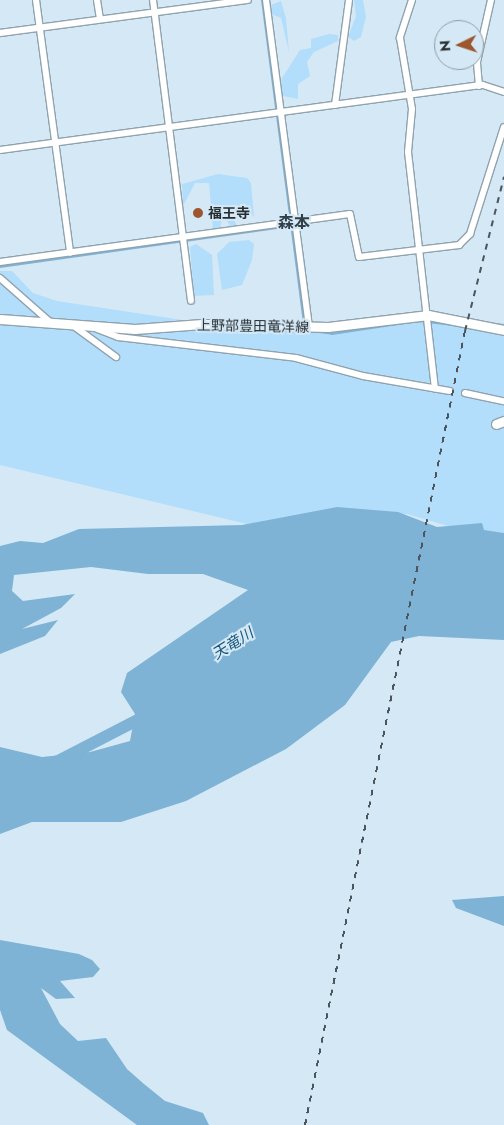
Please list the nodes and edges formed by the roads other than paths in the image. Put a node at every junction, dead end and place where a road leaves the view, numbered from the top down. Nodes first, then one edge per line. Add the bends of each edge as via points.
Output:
1 (36, 0) edge
2 (97, 0) edge
3 (152, 0) edge
4 (248, 0) edge
5 (266, 0) edge
6 (349, 0) edge
7 (412, 0) edge
8 (491, 0) edge
9 (213, 2) edge
10 (154, 12) junction
11 (100, 19) junction
12 (39, 27) junction
13 (0, 33) edge
14 (479, 86) junction
15 (504, 92) edge
16 (409, 95) junction
17 (335, 105) junction
18 (280, 111) junction
19 (168, 127) junction
20 (504, 127) edge
21 (54, 142) junction
22 (0, 150) edge
23 (295, 222) junction
24 (184, 237) junction
25 (420, 251) junction
26 (70, 253) junction
27 (0, 262) edge
28 (0, 278) edge
29 (191, 301) dead end
30 (428, 315) junction
31 (0, 319) edge
32 (49, 321) junction
33 (68, 322) junction
34 (89, 325) junction
35 (309, 326) junction
36 (504, 330) edge
37 (116, 357) dead end
38 (435, 388) junction
39 (450, 390) dead end
40 (465, 393) dead end
41 (504, 401) edge

1 - 12 street
2 - 11 street
3 - 10 street
4 - 9 street
5 - 18 street
6 - 17 street
7 - 16 street via 400,38
8 - 14 street via 477,62
9 - 10 street
10 - 11 street
10 - 19 street
11 - 12 street
12 - 13 street
12 - 21 street
14 - 15 street
14 - 16 street
16 - 17 street
16 - 25 street via 408,152
17 - 18 street
18 - 19 street
18 - 23 street
19 - 21 street
19 - 24 street
20 - 25 street via 466,242
21 - 22 street
21 - 26 street
23 - 24 street
23 - 25 street via 350,214 359,257
23 - 35 street
24 - 26 street
24 - 29 street
25 - 30 street
26 - 27 street
28 - 32 street
30 - 35 main road, 上野部豊田竜洋線
30 - 36 main road, 上野部豊田竜洋線
30 - 38 street
31 - 32 main road, 上野部豊田竜洋線
32 - 33 main road, 上野部豊田竜洋線
33 - 34 main road, 上野部豊田竜洋線
33 - 37 street
34 - 35 main road, 上野部豊田竜洋線 via 135,329 202,324
34 - 38 street via 118,337 296,358
38 - 39 street
40 - 41 street

